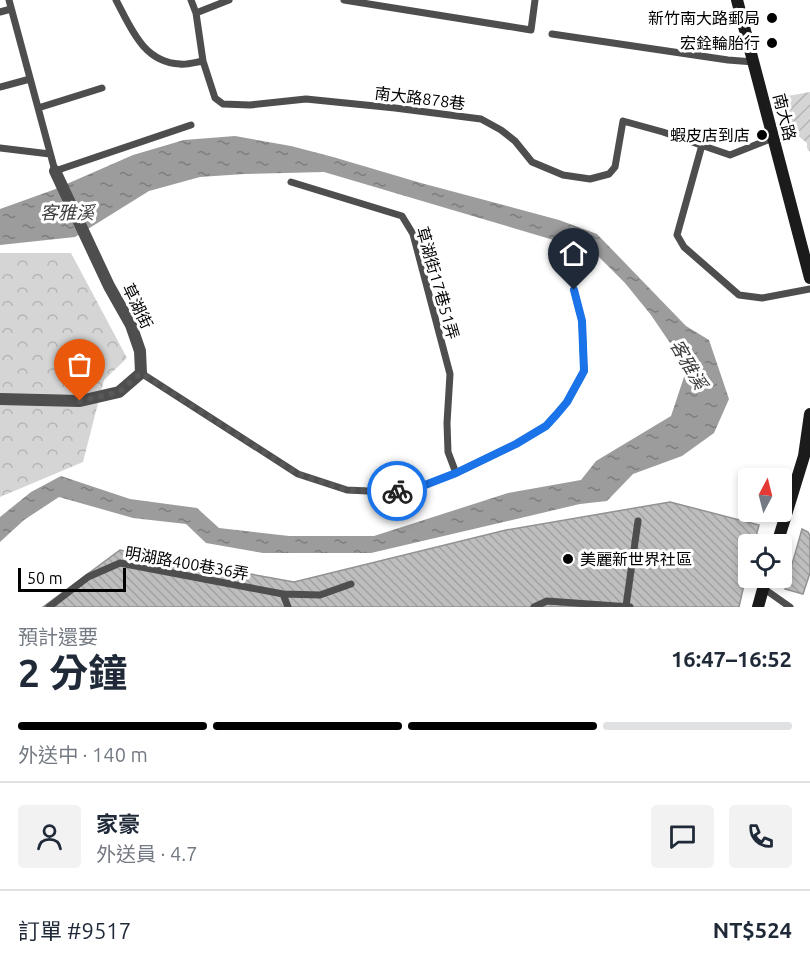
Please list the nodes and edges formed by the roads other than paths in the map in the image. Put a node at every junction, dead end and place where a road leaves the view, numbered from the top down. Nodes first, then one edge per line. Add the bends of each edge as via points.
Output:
1 (9, 0) edge
2 (116, 0) edge
3 (191, 0) edge
4 (229, 0) edge
5 (344, 0) edge
6 (535, 0) edge
7 (738, 0) edge
8 (11, 9) junction
9 (0, 12) edge
10 (195, 13) junction
11 (552, 34) dead end
12 (203, 61) junction
13 (754, 62) junction
14 (30, 79) junction
15 (0, 87) edge
16 (102, 88) dead end
17 (38, 108) junction
18 (191, 125) dead end
19 (773, 138) junction
20 (702, 145) junction
21 (0, 148) edge
22 (50, 154) junction
23 (55, 171) junction
24 (291, 182) dead end
25 (810, 278) edge
26 (810, 289) edge
27 (574, 290) dead end
28 (141, 373) junction
29 (0, 399) edge
30 (810, 414) edge
31 (456, 473) junction
32 (638, 521) dead end
33 (780, 534) edge
34 (351, 584) dead end
35 (764, 588) edge
36 (770, 588) edge
37 (283, 594) junction
38 (546, 604) edge
39 (49, 607) edge
40 (288, 607) edge
41 (534, 607) edge
42 (628, 607) edge
43 (759, 607) edge
44 (790, 607) edge

1 - 8 lane
2 - 12 lane via 140,45 159,59 180,64
3 - 10 lane, 南大路878巷
4 - 10 lane
5 - 6 lane via 531,30
7 - 13 main road, 南大路
8 - 9 lane
8 - 14 lane
10 - 12 lane, 南大路878巷
11 - 13 lane
12 - 20 lane, 南大路878巷 via 215,98 223,104 306,99 481,119 515,141 532,162 563,175 590,179 609,174 615,167 623,121
13 - 19 main road, 南大路
14 - 15 lane
14 - 17 lane
16 - 17 lane
17 - 22 lane
18 - 23 lane
19 - 20 lane, 南大路878巷 via 730,155
19 - 25 main road, 南大路
20 - 26 lane via 677,234 684,247 740,295 762,298
21 - 22 lane
22 - 23 lane
23 - 28 street, 草湖街 via 131,325 140,351
24 - 31 lane, 草湖街17巷51弄 via 402,216 413,234 450,374 448,452
27 - 31 lane via 582,321 584,371 567,402 546,426
28 - 29 street via 119,392 80,401
28 - 31 lane via 298,474 347,490 389,492 425,485
30 - 33 main road via 804,456
32 - 42 lane
34 - 37 lane, 明湖路400巷36弄 via 320,595
35 - 43 main road
36 - 44 lane
37 - 39 lane, 明湖路400巷36弄 via 120,563 88,578
37 - 40 lane
38 - 41 lane
38 - 42 lane

